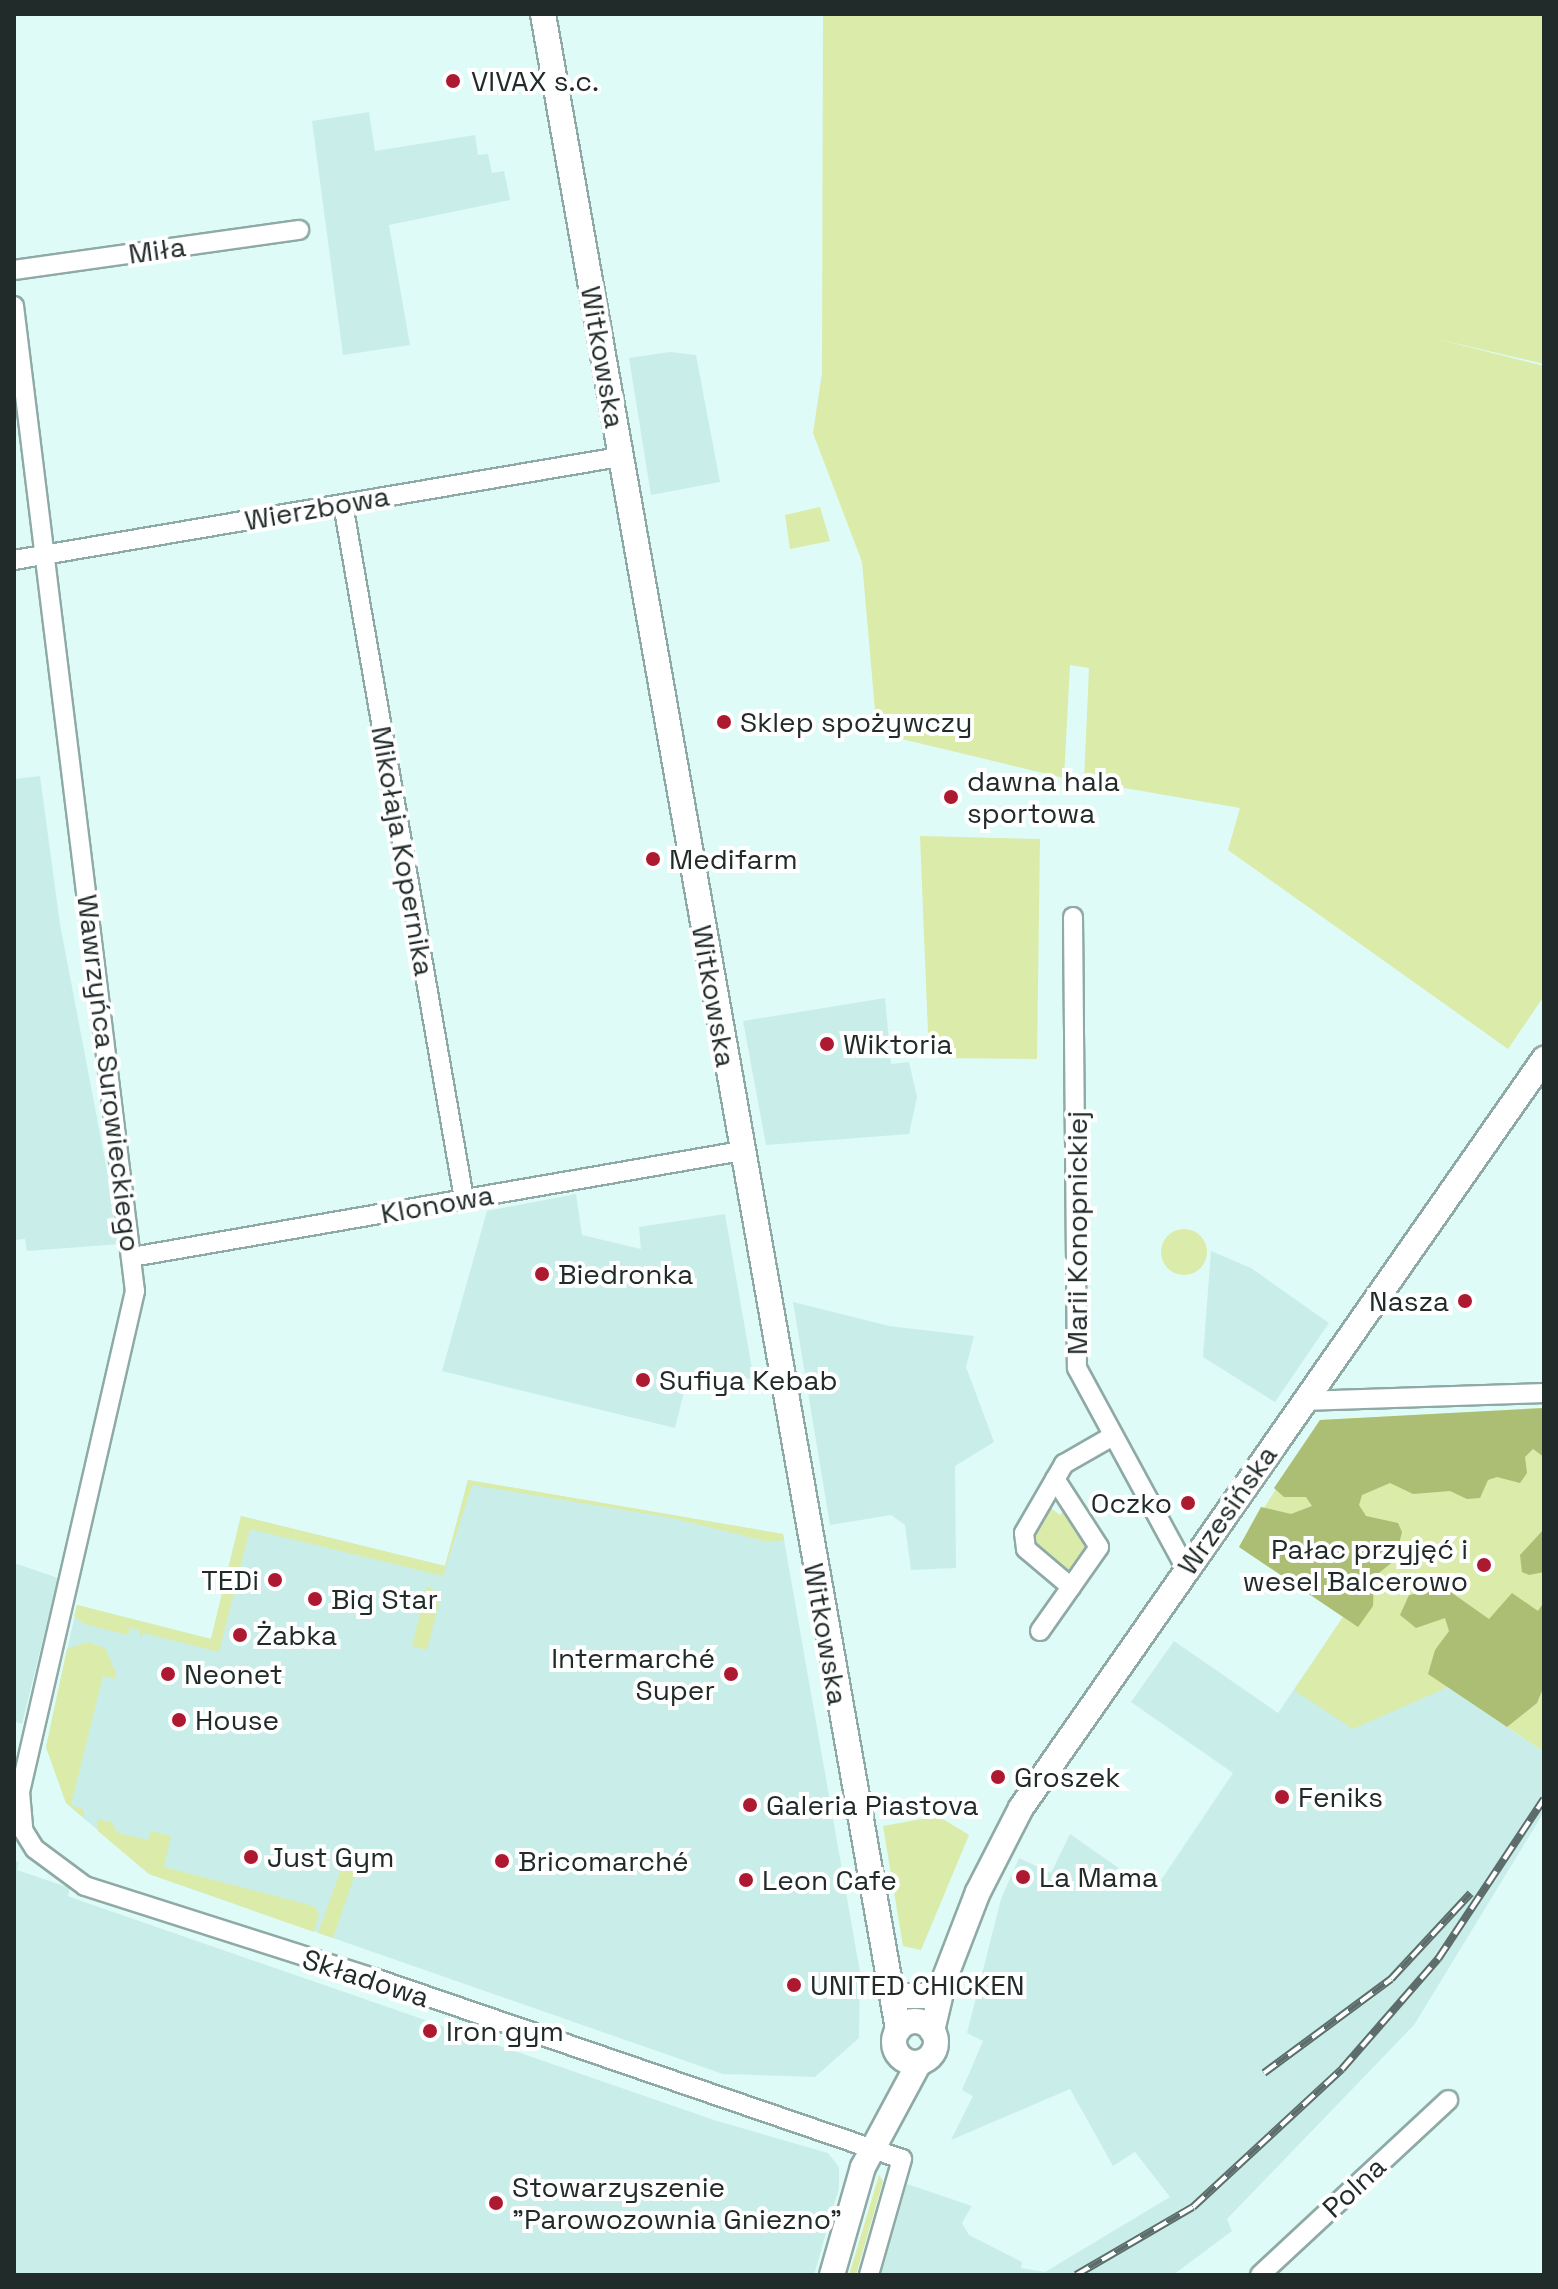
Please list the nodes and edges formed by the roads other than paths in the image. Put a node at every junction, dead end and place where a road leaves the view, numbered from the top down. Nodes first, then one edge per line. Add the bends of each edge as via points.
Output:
1 (543, 14) edge
2 (299, 230) dead end
3 (14, 270) edge
4 (14, 306) edge
5 (619, 457) junction
6 (343, 504) junction
7 (43, 556) junction
8 (14, 560) edge
9 (1073, 917) dead end
10 (1544, 1059) edge
11 (741, 1151) junction
12 (464, 1199) junction
13 (132, 1257) junction
14 (1544, 1393) edge
15 (1304, 1401) junction
16 (1111, 1437) junction
17 (1055, 1479) junction
18 (1186, 1569) junction
19 (1071, 1587) junction
20 (1040, 1631) dead end
21 (18, 1819) edge
22 (14, 1848) edge
23 (49, 1860) junction
24 (892, 1987) junction
25 (938, 1988) junction
26 (915, 2028) junction
27 (910, 2060) junction
28 (1448, 2100) dead end
29 (871, 2148) junction
30 (832, 2275) edge
31 (869, 2275) edge
32 (1260, 2275) edge

1 - 5 street, Witkowska
2 - 3 street, Miła
4 - 7 street, Wawrzyńca Surowieckiego
5 - 6 street, Wierzbowa
5 - 11 street, Witkowska
6 - 7 street, Wierzbowa
6 - 12 street, Mikołaja Kopernika
7 - 8 street, Wierzbowa
7 - 13 street, Wawrzyńca Surowieckiego
9 - 16 street, Marii Konopnickiej via 1077,1368
10 - 15 street, Wrzesińska
11 - 12 street, Klonowa
11 - 24 street, Witkowska
12 - 13 street, Klonowa
13 - 21 street, Wawrzyńca Surowieckiego via 131,1320
14 - 15 street
15 - 18 street, Wrzesińska
16 - 17 street via 1064,1464
16 - 18 street, Marii Konopnickiej
17 - 19 street via 1099,1547
17 - 19 street via 1024,1533 1026,1549
18 - 25 street, Wrzesińska via 1011,1825
19 - 20 street
21 - 23 street, Składowa
22 - 23 street, Składowa
23 - 29 street, Składowa via 85,1886 374,1978
24 - 25 street
24 - 26 street, Witkowska
25 - 26 street, Wrzesińska
26 - 27 street, Witkowska via 895,2050
26 - 27 street, Wrzesińska via 932,2053
27 - 29 street via 897,2102
28 - 32 street, Polna
29 - 30 street
29 - 31 street via 902,2159

